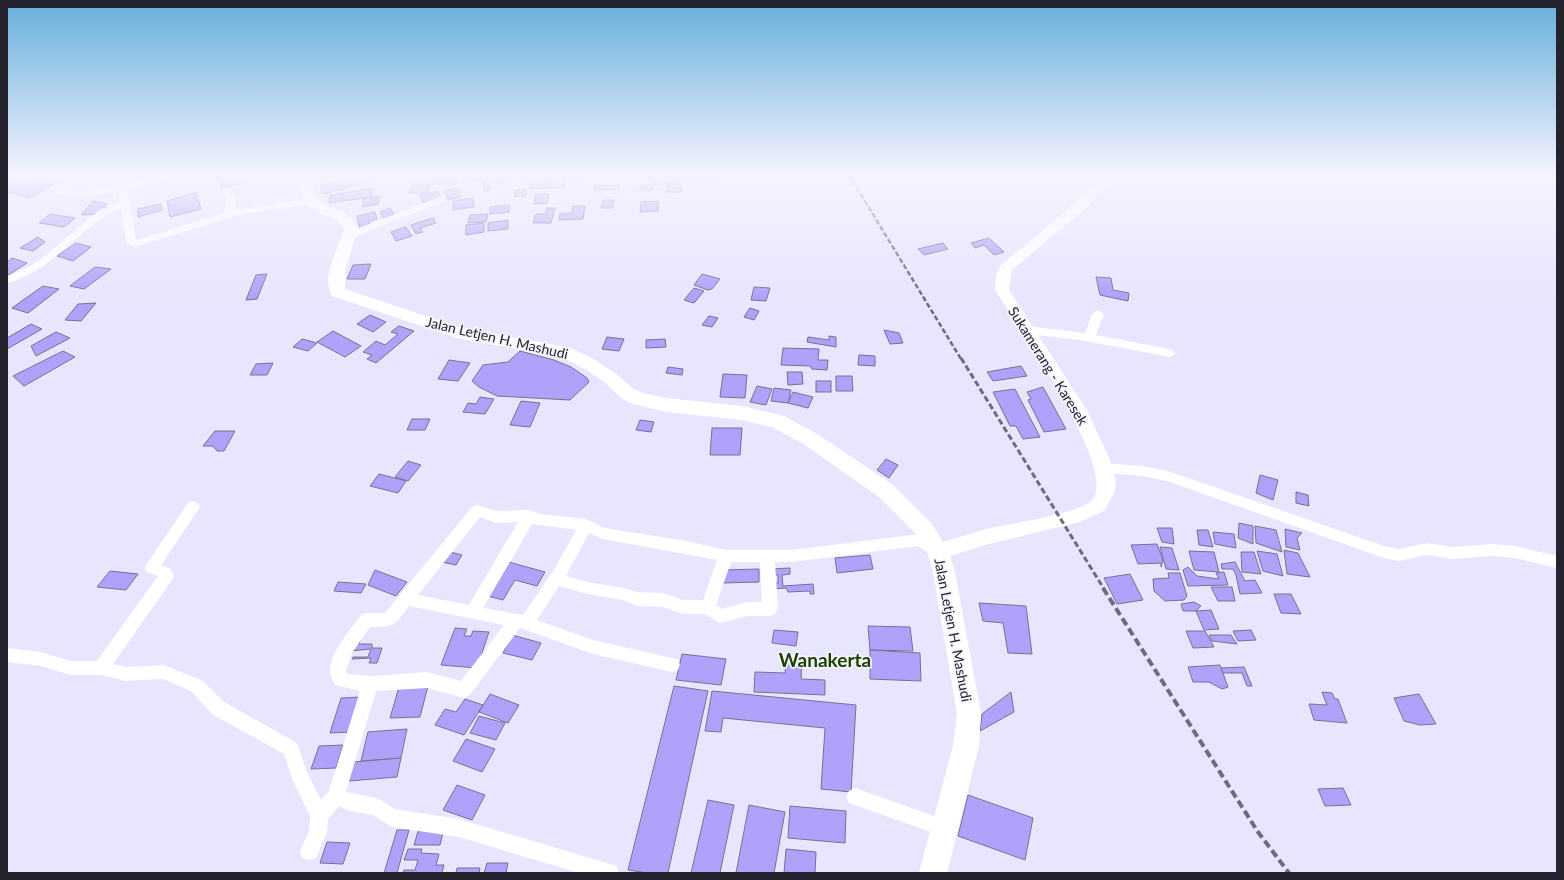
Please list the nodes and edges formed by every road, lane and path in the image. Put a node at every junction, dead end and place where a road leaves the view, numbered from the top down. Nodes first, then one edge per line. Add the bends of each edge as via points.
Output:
1 (98, 216) edge
2 (126, 216) edge
3 (226, 216) edge
4 (340, 216) edge
5 (403, 216) edge
6 (1068, 216) edge
7 (350, 235) junction
8 (7, 280) edge
9 (1098, 314) dead end
10 (1027, 330) junction
11 (1089, 338) junction
12 (1170, 353) dead end
13 (1103, 468) junction
14 (193, 507) dead end
15 (529, 516) junction
16 (586, 525) junction
17 (938, 552) junction
18 (726, 556) junction
19 (767, 557) junction
20 (1557, 562) edge
21 (555, 579) junction
22 (406, 599) junction
23 (708, 607) junction
24 (472, 613) junction
25 (522, 622) junction
26 (7, 655) edge
27 (672, 665) dead end
28 (101, 668) junction
29 (370, 684) junction
30 (336, 796) junction
31 (855, 797) dead end
32 (319, 815) junction
33 (945, 828) junction
34 (309, 850) dead end
35 (610, 873) edge
36 (933, 873) edge

1 - 8 street via 49,258
2 - 3 street via 131,242 134,244
4 - 7 main road via 351,229
5 - 7 street
6 - 10 street, Sukamerang - Karesek via 1006,268 1001,282 1002,290
7 - 17 main road, Jalan Letjen H. Mashudi via 334,280 338,292 457,332 565,352 591,365 628,394 639,399 666,405 742,413 777,421 812,440 886,492 925,530
9 - 11 street
10 - 11 street
10 - 13 street, Sukamerang - Karesek via 1080,412
11 - 12 street
13 - 17 street, Sukamerang - Karesek via 1107,480 1106,491 1098,506 1089,511 1074,517 985,537
13 - 20 street via 1168,476 1384,552 1399,555 1426,549 1453,553 1497,550
14 - 28 street via 153,565 152,568 166,573 167,576
15 - 16 street via 538,520
15 - 22 street via 496,517 477,511
15 - 24 street
16 - 18 street via 603,533
16 - 21 street
17 - 19 street via 920,540 871,548
17 - 33 main road, Jalan Letjen H. Mashudi via 944,572 969,714 966,746
18 - 19 street
18 - 23 street
19 - 23 street via 770,609 747,609 720,616
21 - 23 street via 637,599 663,600 683,607
21 - 25 street
22 - 24 street
22 - 29 street via 389,620 366,620 345,650 338,670 341,680 352,684
24 - 25 street
25 - 27 street via 593,647
25 - 29 street via 464,690 429,680
26 - 28 street via 41,659 70,668
28 - 32 street via 126,674 164,672 197,686 218,708 291,749 299,775
29 - 30 street
30 - 32 street
30 - 35 street via 349,802 377,807 392,818 459,828
31 - 33 street
32 - 34 street via 318,832
33 - 36 main road, Jalan Letjen H. Mashudi

